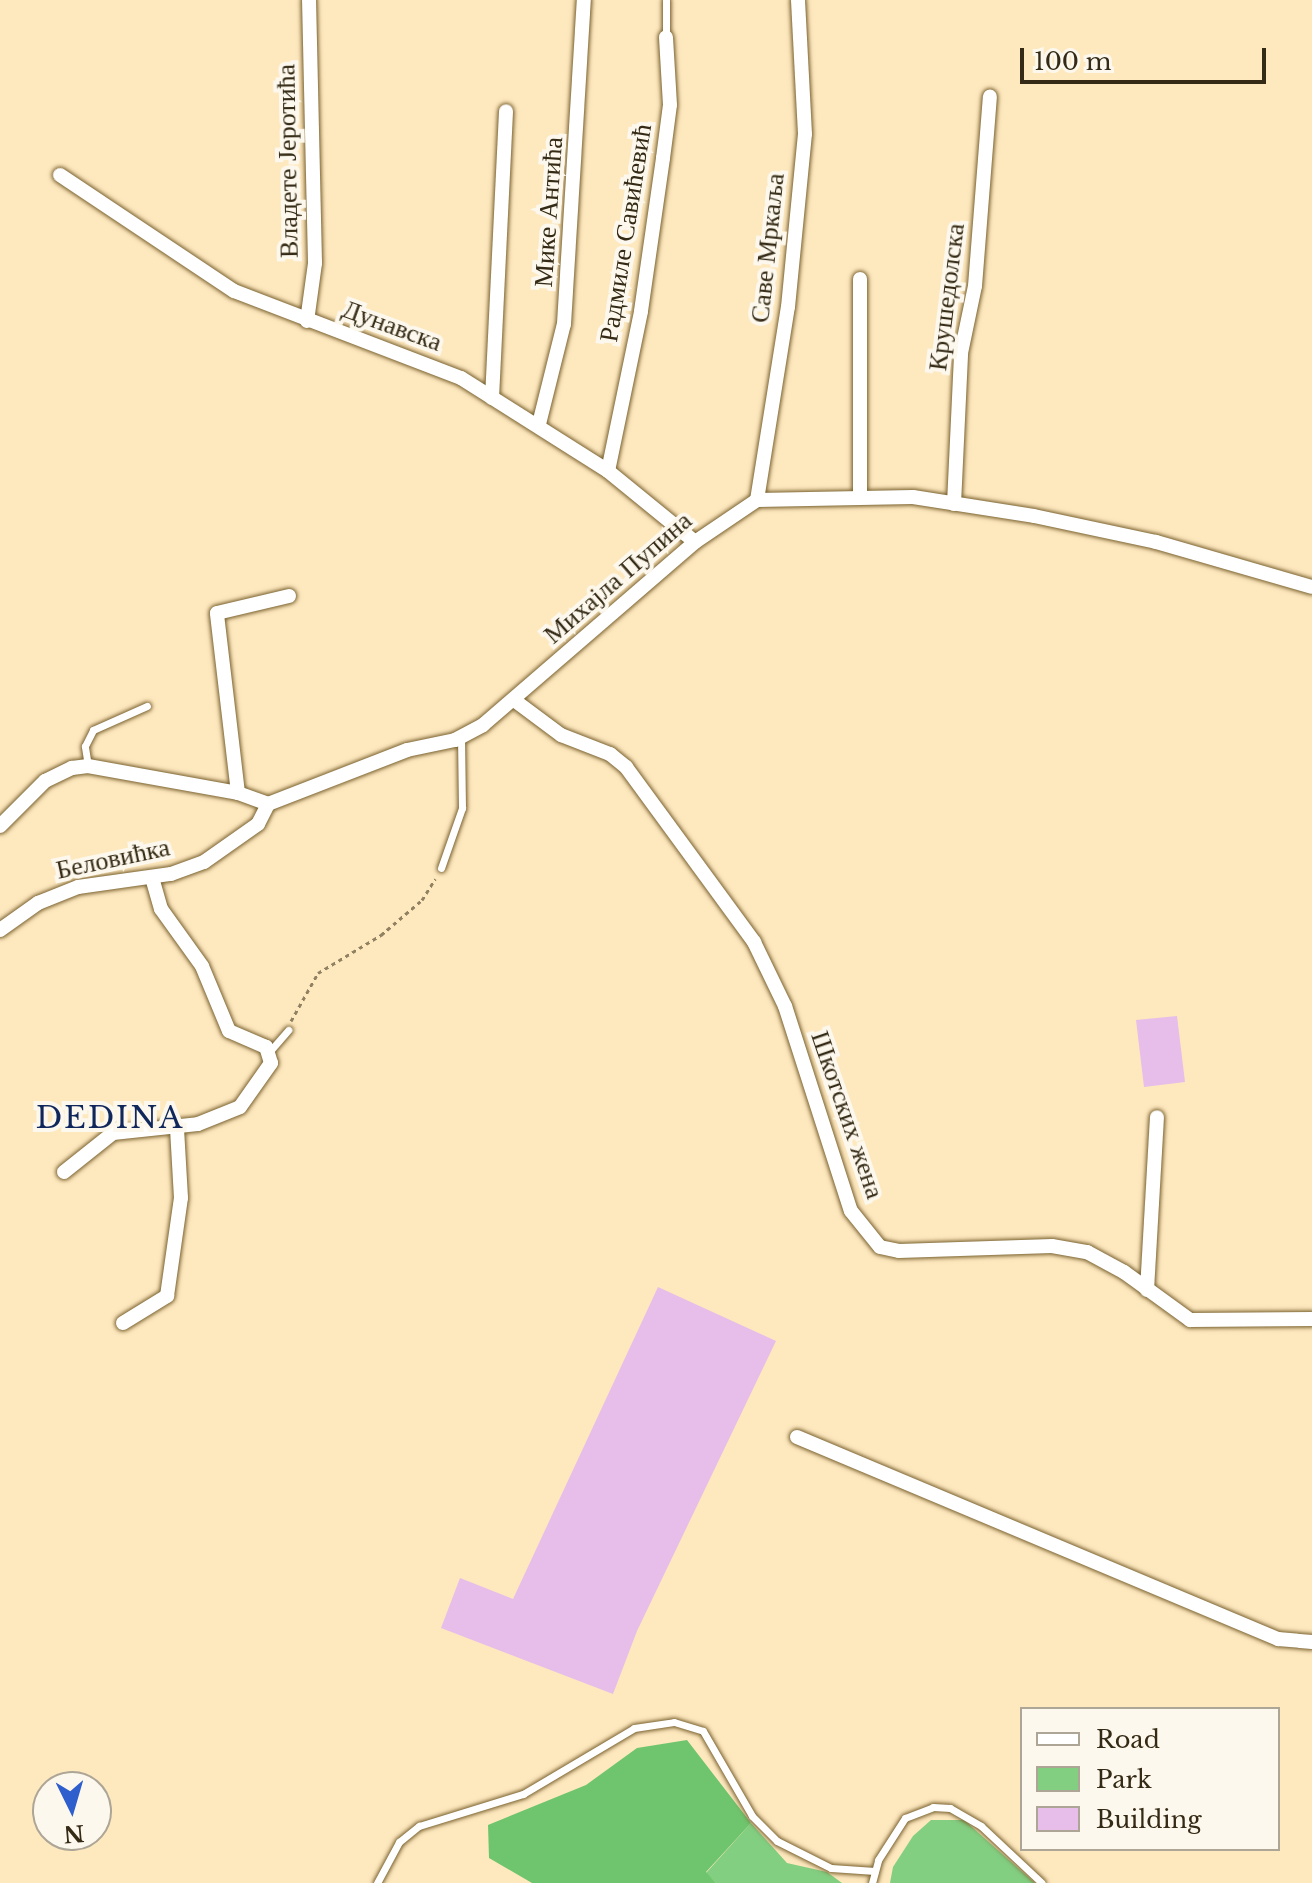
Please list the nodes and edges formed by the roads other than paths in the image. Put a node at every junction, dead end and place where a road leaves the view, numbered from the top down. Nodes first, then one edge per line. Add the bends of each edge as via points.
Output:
1 (309, 0) edge
2 (584, 0) edge
3 (666, 0) edge
4 (798, 0) edge
5 (666, 37) joint
6 (990, 97) dead end
7 (506, 111) dead end
8 (60, 175) dead end
9 (860, 279) dead end
10 (307, 321) junction
11 (492, 398) junction
12 (539, 424) junction
13 (608, 471) junction
14 (860, 495) junction
15 (757, 500) junction
16 (954, 504) junction
17 (695, 542) junction
18 (1312, 587) edge
19 (289, 596) dead end
20 (514, 700) junction
21 (147, 706) dead end
22 (461, 737) junction
23 (88, 766) junction
24 (238, 793) junction
25 (268, 804) junction
26 (0, 826) edge
27 (441, 868) road end
28 (152, 877) junction
29 (0, 930) edge
30 (288, 1030) road end
31 (270, 1051) junction
32 (1157, 1117) dead end
33 (177, 1128) junction
34 (64, 1172) dead end
35 (1147, 1290) junction
36 (1312, 1319) edge
37 (123, 1323) dead end
38 (797, 1437) dead end
39 (1312, 1642) edge
40 (875, 1871) junction
41 (377, 1883) edge
42 (872, 1883) edge
43 (1042, 1883) edge

1 - 10 street, Владете Јеротића via 315,263
2 - 12 street, Мике Антића via 564,324
3 - 5 lane, Радмиле Савићевић
4 - 15 street, Саве Мркаља via 805,134 788,307
5 - 13 street, Радмиле Савићевић via 670,105 663,158 641,311
6 - 16 street, Крушедолска via 975,286 961,353
7 - 11 street
8 - 10 street, Дунавска via 234,291
9 - 14 street
10 - 11 street, Дунавска via 427,362
11 - 12 street, Дунавска
12 - 13 street, Дунавска
13 - 17 street, Дунавска
14 - 15 street
14 - 16 street
15 - 17 street, Михајла Пупина
16 - 18 street via 1156,542
17 - 20 street, Михајла Пупина
19 - 24 street via 217,613
20 - 22 street, Михајла Пупина
20 - 35 street, Шкотских жена via 561,735 610,754 626,767 754,942 785,1006 851,1211 880,1247 899,1251 1052,1246 1087,1252
21 - 23 lane via 93,730 85,746
22 - 25 street, Михајла Пупина via 407,750
22 - 27 lane via 462,808
23 - 24 street
23 - 26 street via 45,781
24 - 25 street
25 - 28 street, Беловићка via 258,824 204,862
28 - 29 street, Беловићка via 58,893
28 - 31 street via 161,909 202,966 229,1031
30 - 31 lane
31 - 33 street via 269,1067 240,1107
32 - 35 street
33 - 34 street via 113,1133
33 - 37 street via 181,1198 167,1296
35 - 36 street, Шкотских жена via 1190,1320
38 - 39 street via 1278,1639
40 - 41 lane via 831,1868 777,1841 745,1805 703,1731 674,1722 634,1728 523,1794 419,1826 399,1842
40 - 42 lane
40 - 43 lane via 905,1818 933,1807 950,1808 981,1826

